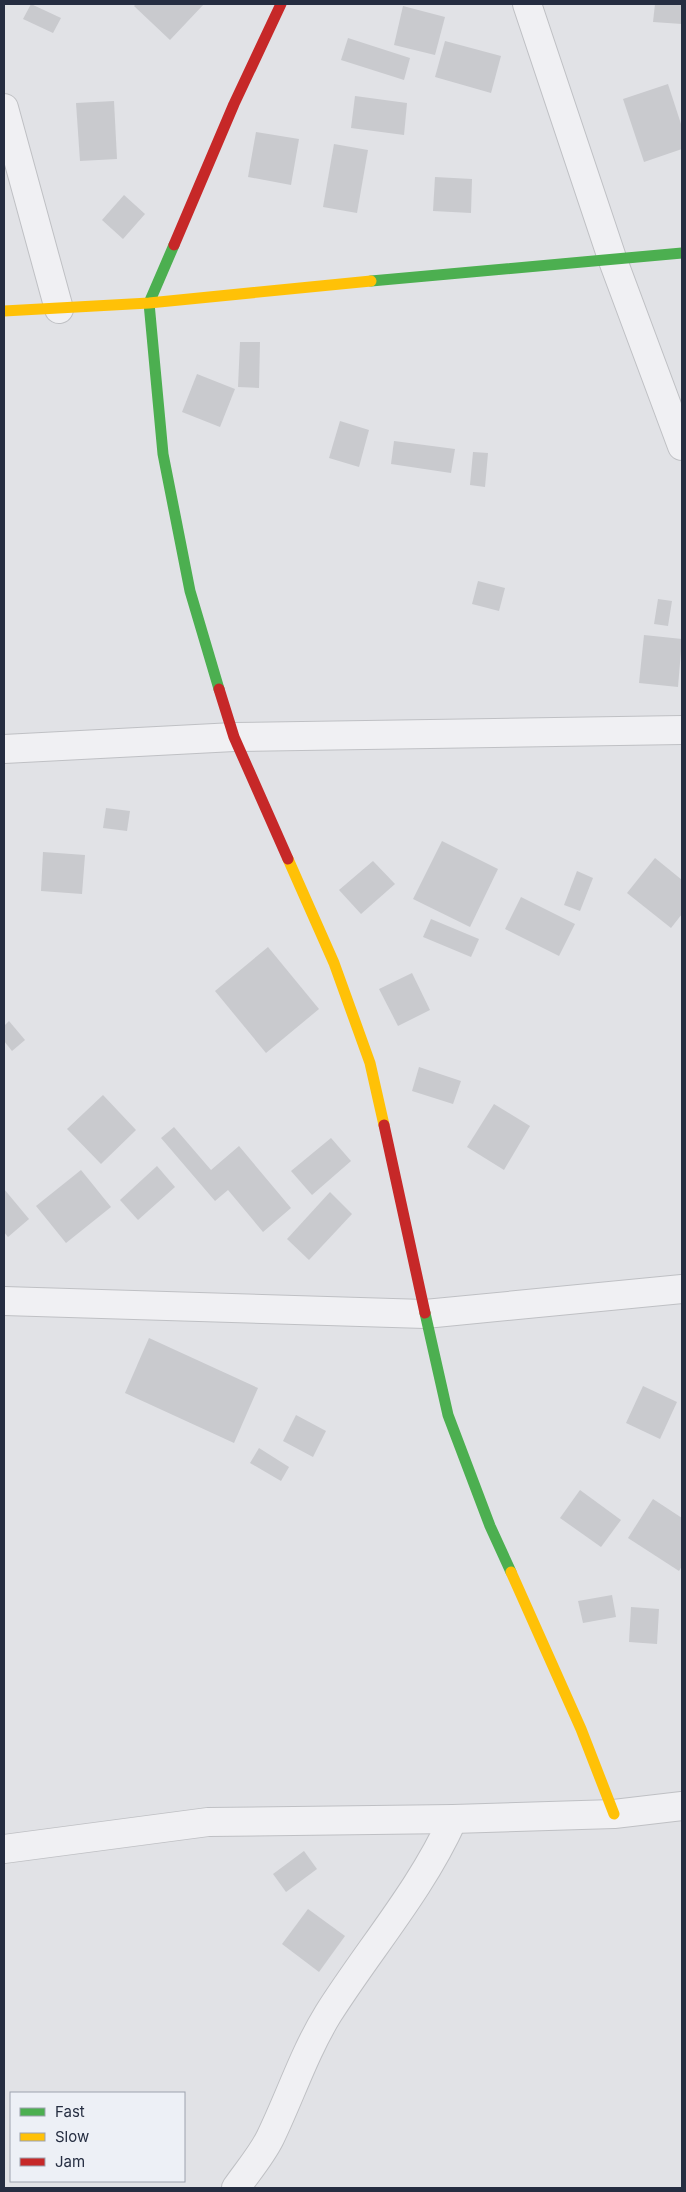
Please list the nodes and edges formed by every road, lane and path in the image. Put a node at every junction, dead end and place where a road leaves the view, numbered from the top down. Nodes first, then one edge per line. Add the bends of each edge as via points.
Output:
1 (280, 4) edge
2 (527, 4) edge
3 (4, 108) edge
4 (682, 254) edge
5 (612, 258) junction
6 (150, 303) junction
7 (59, 309) junction
8 (4, 311) edge
9 (682, 446) edge
10 (682, 730) edge
11 (234, 736) junction
12 (4, 749) edge
13 (682, 1289) edge
14 (4, 1301) edge
15 (425, 1314) junction
16 (682, 1806) edge
17 (614, 1814) junction
18 (453, 1820) junction
19 (4, 1849) edge
20 (236, 2188) edge

1 - 6 street
2 - 5 street
3 - 7 street
4 - 5 street
5 - 6 street
5 - 9 street
6 - 7 street
6 - 11 street via 165,464 190,591
7 - 8 street
10 - 11 street
11 - 12 street
11 - 15 street via 334,963 370,1063
13 - 15 street
14 - 15 street
15 - 17 street via 448,1416 490,1526 570,1702
16 - 17 street
17 - 18 street
18 - 19 street via 208,1822
18 - 20 street via 438,1852 408,1900 327,2016 269,2140

